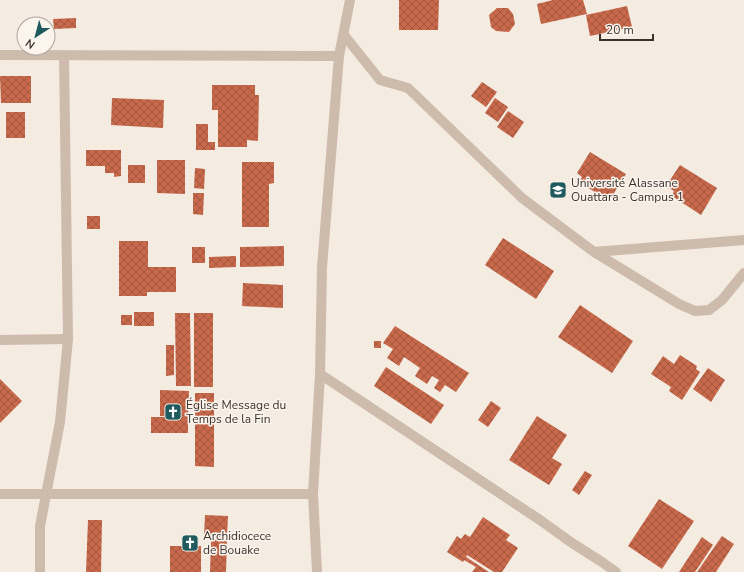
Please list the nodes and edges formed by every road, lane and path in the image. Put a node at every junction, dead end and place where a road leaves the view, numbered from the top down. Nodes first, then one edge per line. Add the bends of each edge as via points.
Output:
1 (350, 0) edge
2 (344, 35) junction
3 (0, 55) edge
4 (64, 56) junction
5 (339, 56) junction
6 (744, 240) edge
7 (594, 252) junction
8 (744, 273) edge
9 (68, 339) junction
10 (0, 340) edge
11 (320, 374) junction
12 (0, 494) edge
13 (47, 494) junction
14 (313, 494) junction
15 (40, 572) edge
16 (317, 572) edge
17 (616, 572) edge

1 - 2 street
2 - 5 street
2 - 7 street via 380,80 408,88 522,198
3 - 4 street
4 - 5 street
4 - 9 street
5 - 11 street via 322,266
6 - 7 street
7 - 8 street via 679,304 695,311 709,310 722,300
9 - 10 street
9 - 13 street via 60,422
11 - 14 street
11 - 17 street
12 - 13 street
13 - 14 street
13 - 15 street via 40,526
14 - 16 street

